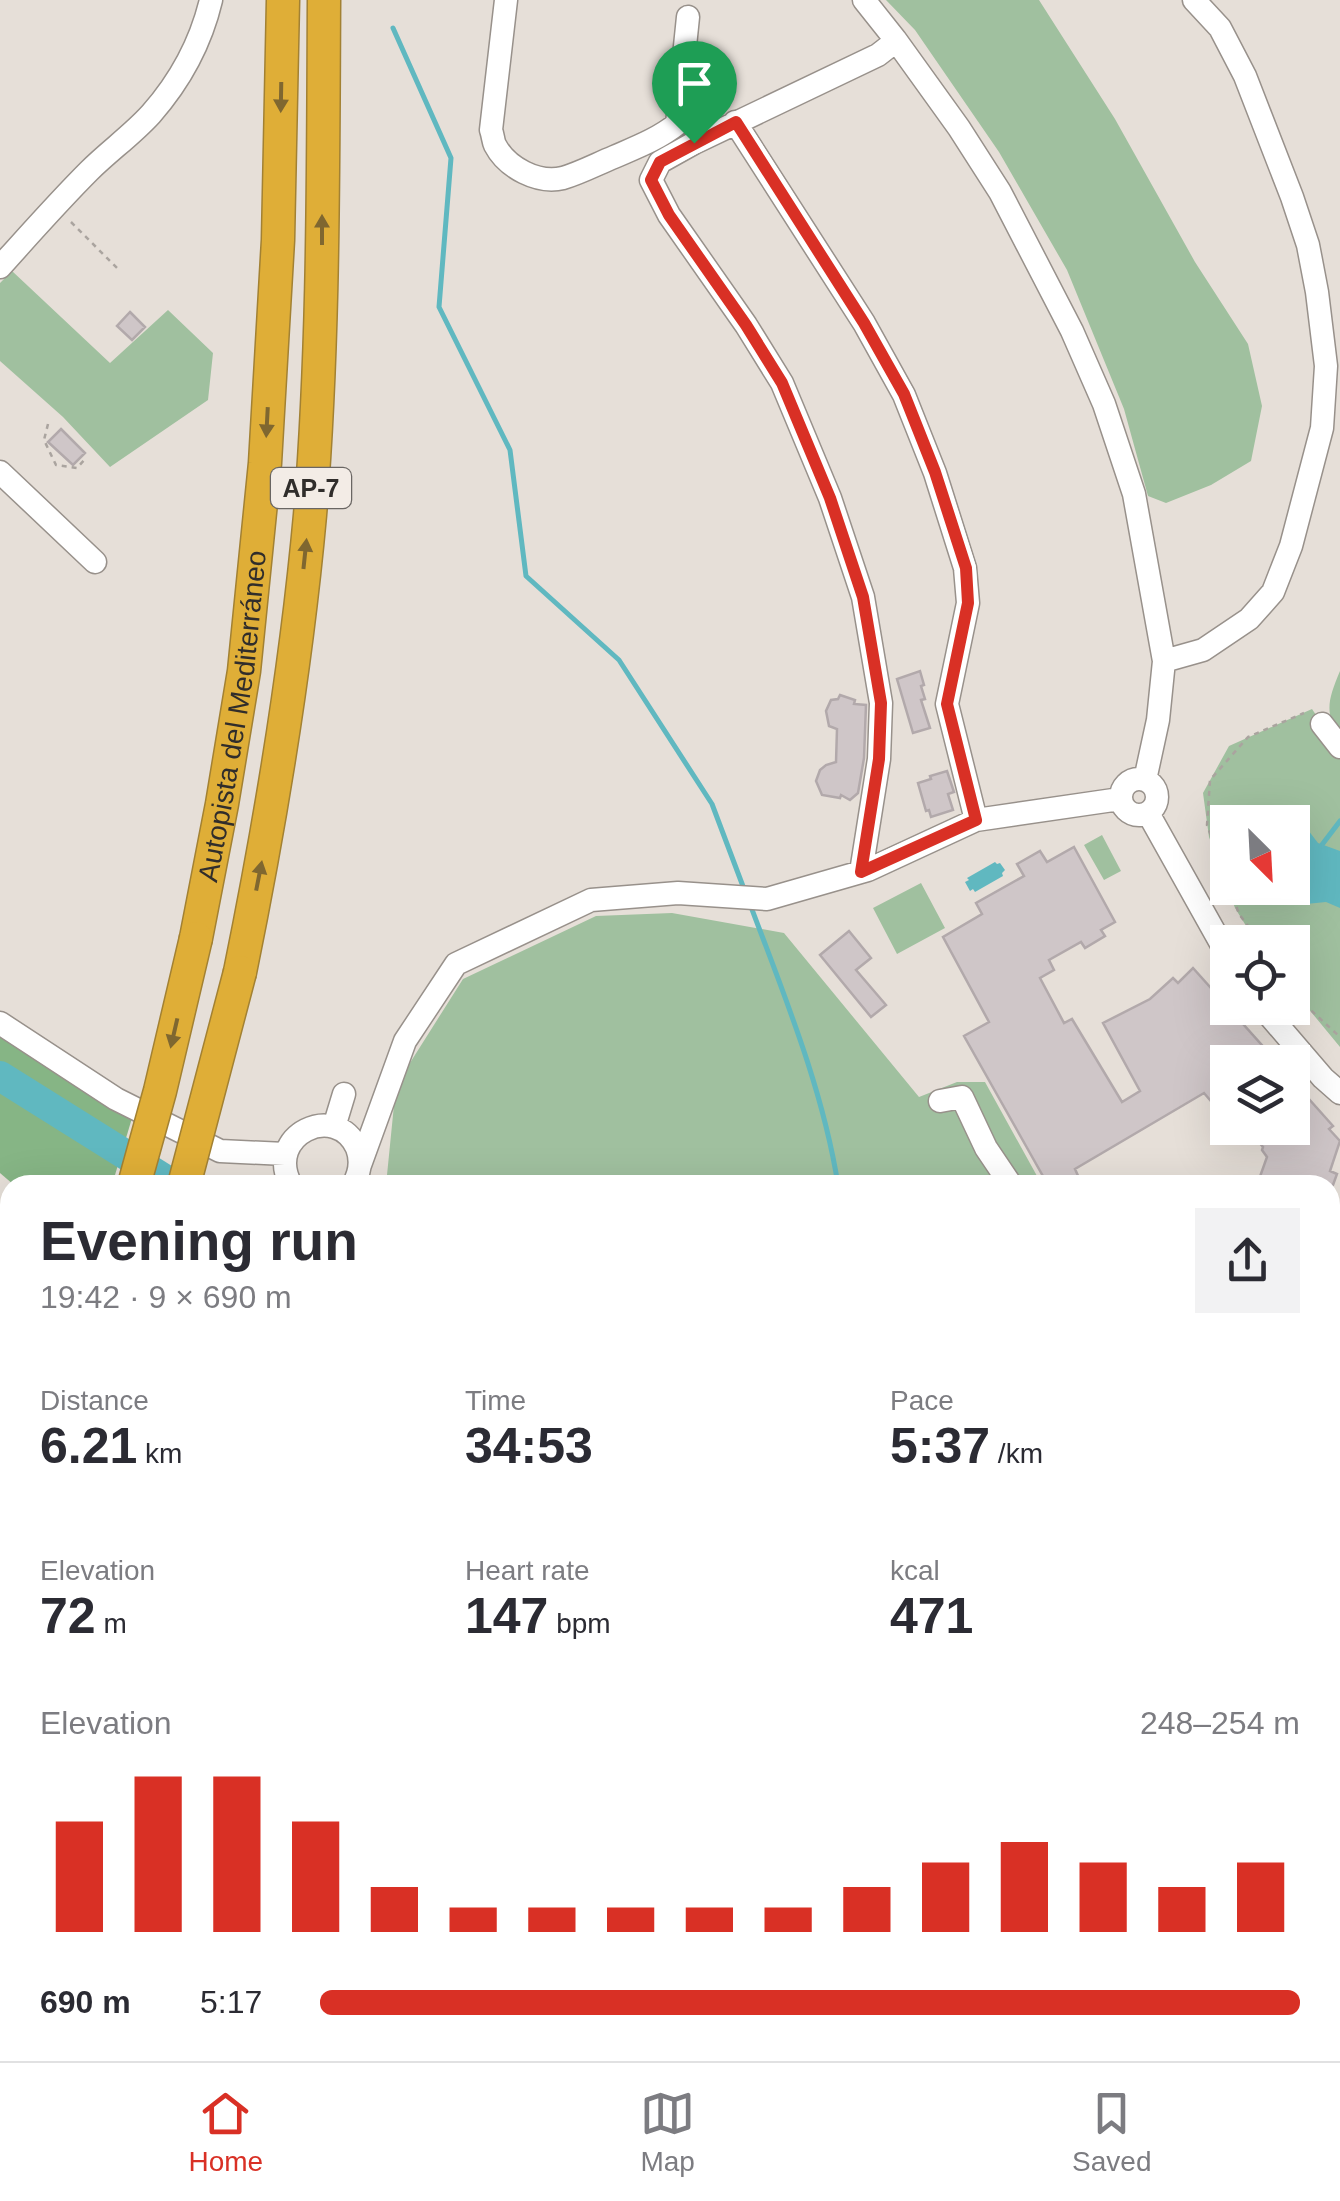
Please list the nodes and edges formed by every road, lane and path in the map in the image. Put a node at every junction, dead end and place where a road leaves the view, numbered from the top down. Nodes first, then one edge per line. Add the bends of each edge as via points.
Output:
1 (211, 0) edge
2 (282, 0) edge
3 (324, 0) edge
4 (506, 0) edge
5 (864, 0) edge
6 (1194, 0) edge
7 (688, 17) dead end
8 (896, 41) junction
9 (736, 122) junction
10 (677, 124) junction
11 (694, 143) junction
12 (55, 207) junction
13 (0, 266) edge
14 (120, 270) dead end
15 (48, 424) dead end
16 (86, 458) dead end
17 (0, 472) edge
18 (96, 562) dead end
19 (1164, 661) junction
20 (1317, 716) joint
21 (1340, 747) edge
22 (1145, 780) junction
23 (1120, 799) junction
24 (1148, 813) junction
25 (976, 820) junction
26 (1210, 832) edge
27 (861, 872) junction
28 (1211, 925) edge
29 (1310, 1009) edge
30 (0, 1024) edge
31 (1278, 1025) edge
32 (1340, 1037) edge
33 (1340, 1093) edge
34 (344, 1094) dead end
35 (940, 1102) dead end
36 (334, 1127) junction
37 (286, 1154) junction
38 (137, 1175) edge
39 (187, 1175) edge
40 (288, 1175) edge
41 (356, 1175) edge
42 (1004, 1175) edge

1 - 12 street via 178,80
2 -> 38 highway, Autopista del Mediterráneo / AP-7, bridge via 278,240 244,670 196,938
39 -> 3 highway, Autopista del Mediterráneo / AP-7, bridge via 240,972 286,727 310,514 322,288
4 - 10 street via 491,130 515,166 531,176 565,177
5 - 8 street
6 - 19 street via 1220,28 1245,76 1292,197 1308,244 1326,366 1322,428 1272,592 1249,619 1203,650
7 - 10 street
8 - 9 street
8 - 19 street via 1000,192 1104,404 1134,494
9 - 11 street
9 - 25 street via 864,323 904,394 935,472 966,568 968,603 947,704
10 - 11 street
11 - 27 street via 660,162 651,180 782,383 863,597 881,703
12 - 13 street
12 - 14 path
15 - 16 path via 44,440 56,465 77,468
17 - 18 street
19 - 22 street
20 - 21 street
20 - 26 path via 1248,737 1210,780
22 - 23 street via 1127,782
22 - 24 street via 1157,793
23 - 24 street via 1130,814
23 - 25 street
24 - 28 street
25 - 27 street
27 - 41 street via 767,899 678,894 590,900 456,964 405,1041
29 - 32 path
30 - 37 street via 116,1099 220,1151
31 - 33 street
34 - 36 street
35 - 42 street via 962,1097
36 - 37 street via 299,1134
36 - 41 street via 354,1142
37 - 40 street

